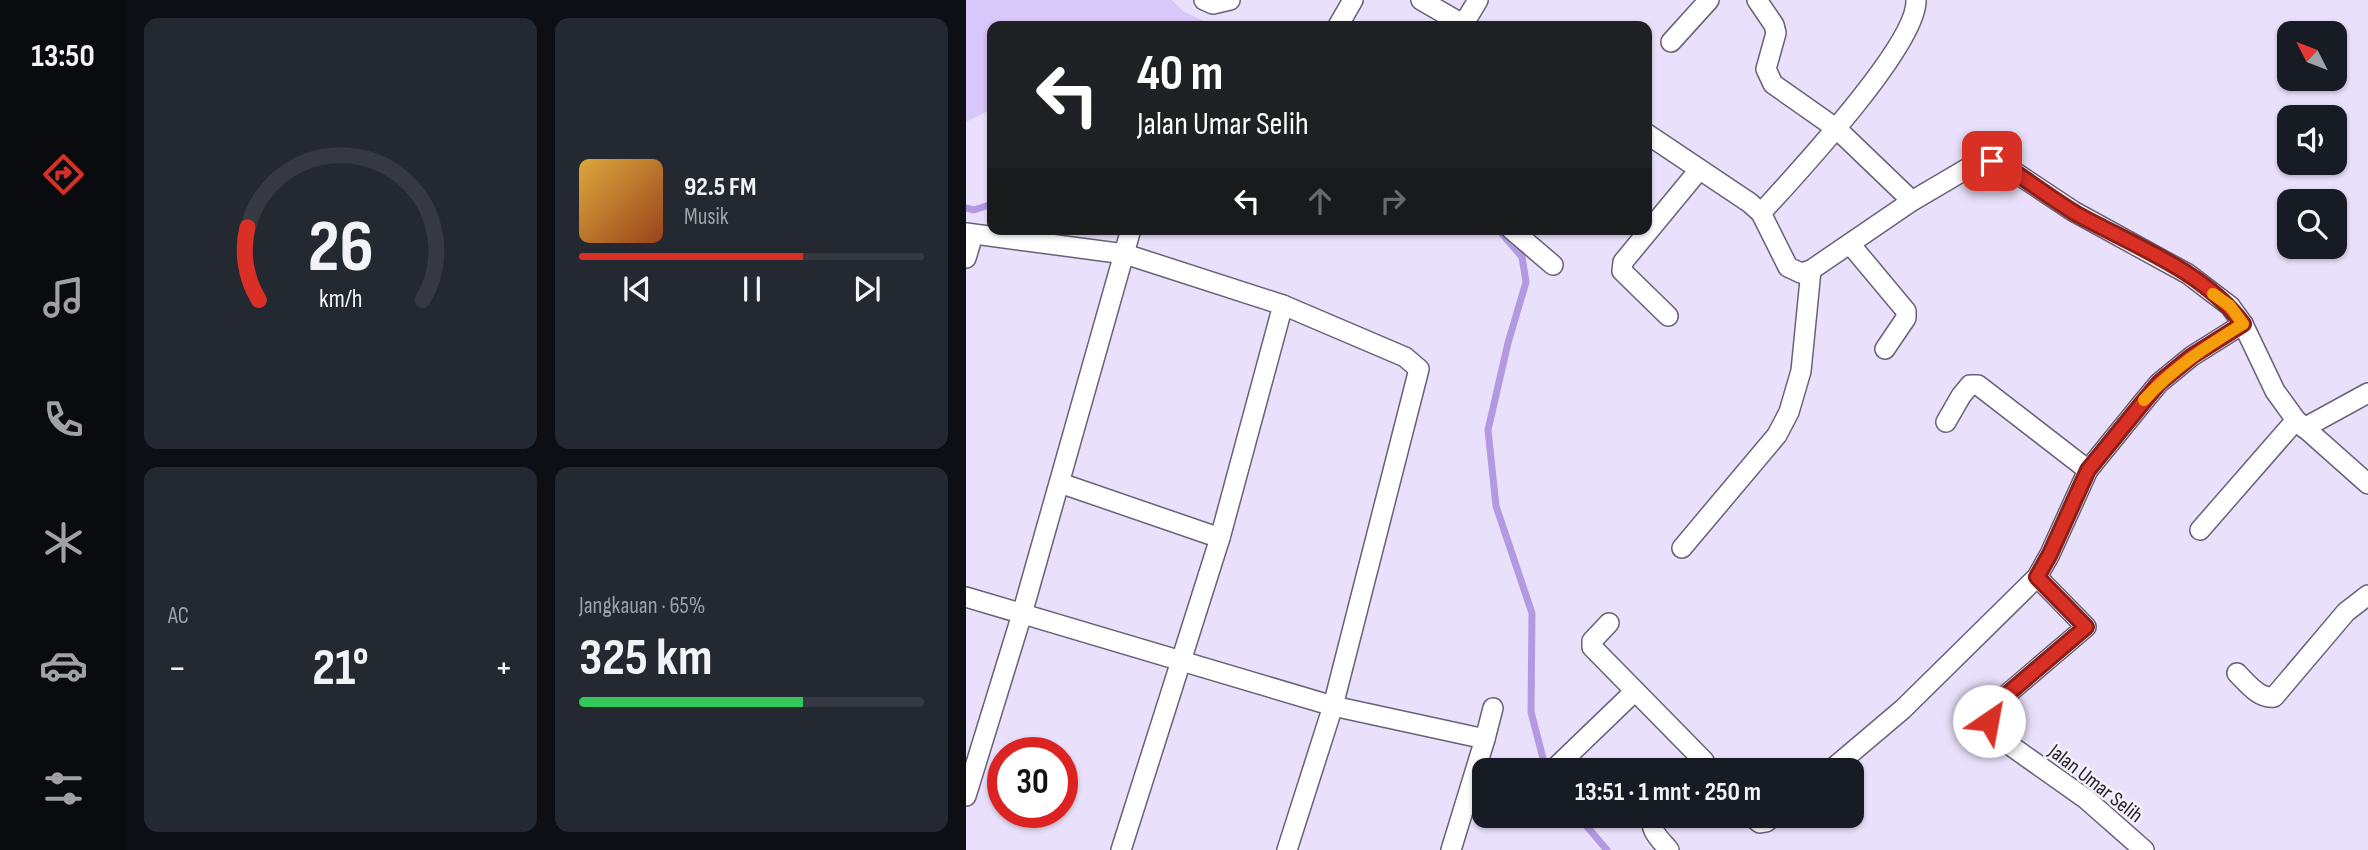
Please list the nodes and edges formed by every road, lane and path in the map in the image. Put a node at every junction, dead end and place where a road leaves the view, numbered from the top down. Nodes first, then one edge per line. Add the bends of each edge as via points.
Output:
1 (1203, 0) edge
2 (1230, 0) edge
3 (1353, 0) edge
4 (1422, 0) edge
5 (1478, 0) edge
6 (1709, 0) edge
7 (1758, 0) edge
8 (1916, 0) edge
9 (1341, 21) edge
10 (1457, 21) edge
11 (1466, 21) edge
12 (1671, 42) dead end
13 (1837, 130) junction
14 (1652, 137) edge
15 (1699, 170) junction
16 (1912, 201) junction
17 (1761, 213) junction
18 (1652, 227) edge
19 (969, 234) edge
20 (1130, 235) edge
21 (1518, 235) edge
22 (1645, 235) edge
23 (1850, 243) junction
24 (1125, 254) junction
25 (966, 258) edge
26 (1553, 265) dead end
27 (1811, 270) junction
28 (1283, 304) junction
29 (1668, 316) dead end
30 (2243, 324) junction
31 (1885, 349) dead end
32 (2368, 393) edge
33 (1946, 422) dead end
34 (2300, 424) junction
35 (2088, 470) junction
36 (1060, 483) junction
37 (2368, 484) edge
38 (2200, 530) dead end
39 (1220, 538) junction
40 (1682, 548) dead end
41 (2037, 577) junction
42 (2368, 595) edge
43 (966, 597) edge
44 (1022, 614) junction
45 (1608, 623) dead end
46 (1181, 660) junction
47 (2237, 673) dead end
48 (1635, 691) junction
49 (1333, 706) junction
50 (1493, 708) dead end
51 (1485, 740) junction
52 (1565, 758) edge
53 (1701, 758) edge
54 (1845, 758) edge
55 (966, 796) edge
56 (1652, 828) edge
57 (1121, 850) edge
58 (1287, 850) edge
59 (1451, 850) edge
60 (1669, 850) edge
61 (2144, 850) edge

1 - 2 street via 1213,4
3 - 9 street
4 - 10 street
5 - 11 street
6 - 12 street
7 - 13 street via 1776,33 1766,69 1773,84
8 - 13 street via 1913,19 1900,42
13 - 16 street
13 - 17 street
14 - 15 street
15 - 17 street
15 - 18 street
16 - 23 street
16 - 30 street via 1980,161 2004,165 2073,211 2188,274 2230,306
17 - 27 street via 1788,267
19 - 24 street
19 - 25 street
20 - 24 street
21 - 26 street
22 - 29 street via 1623,262 1622,271
23 - 27 street
23 - 31 street via 1906,311
24 - 28 street
24 - 36 street
27 - 40 street via 1801,371 1789,412 1777,435
28 - 39 street
28 - 49 street via 1405,357 1419,369
30 - 34 street via 2275,391
30 - 35 street via 2159,383
32 - 34 street
33 - 35 street via 1970,385 1978,385
34 - 37 street
34 - 38 street
35 - 41 street
36 - 39 street
36 - 44 street
39 - 46 street
41 - 54 street via 1912,701
41 - 61 street, Jalan Umar Selih via 2086,627 1991,708 1989,721 1997,736 2086,799
42 - 47 street via 2346,612 2274,697 2258,694
43 - 44 street
44 - 46 street
44 - 55 street
45 - 48 street via 1592,647
46 - 49 street
46 - 57 street
48 - 52 street
48 - 53 street
49 - 51 street
49 - 58 street
50 - 51 street
51 - 59 street
56 - 60 street

